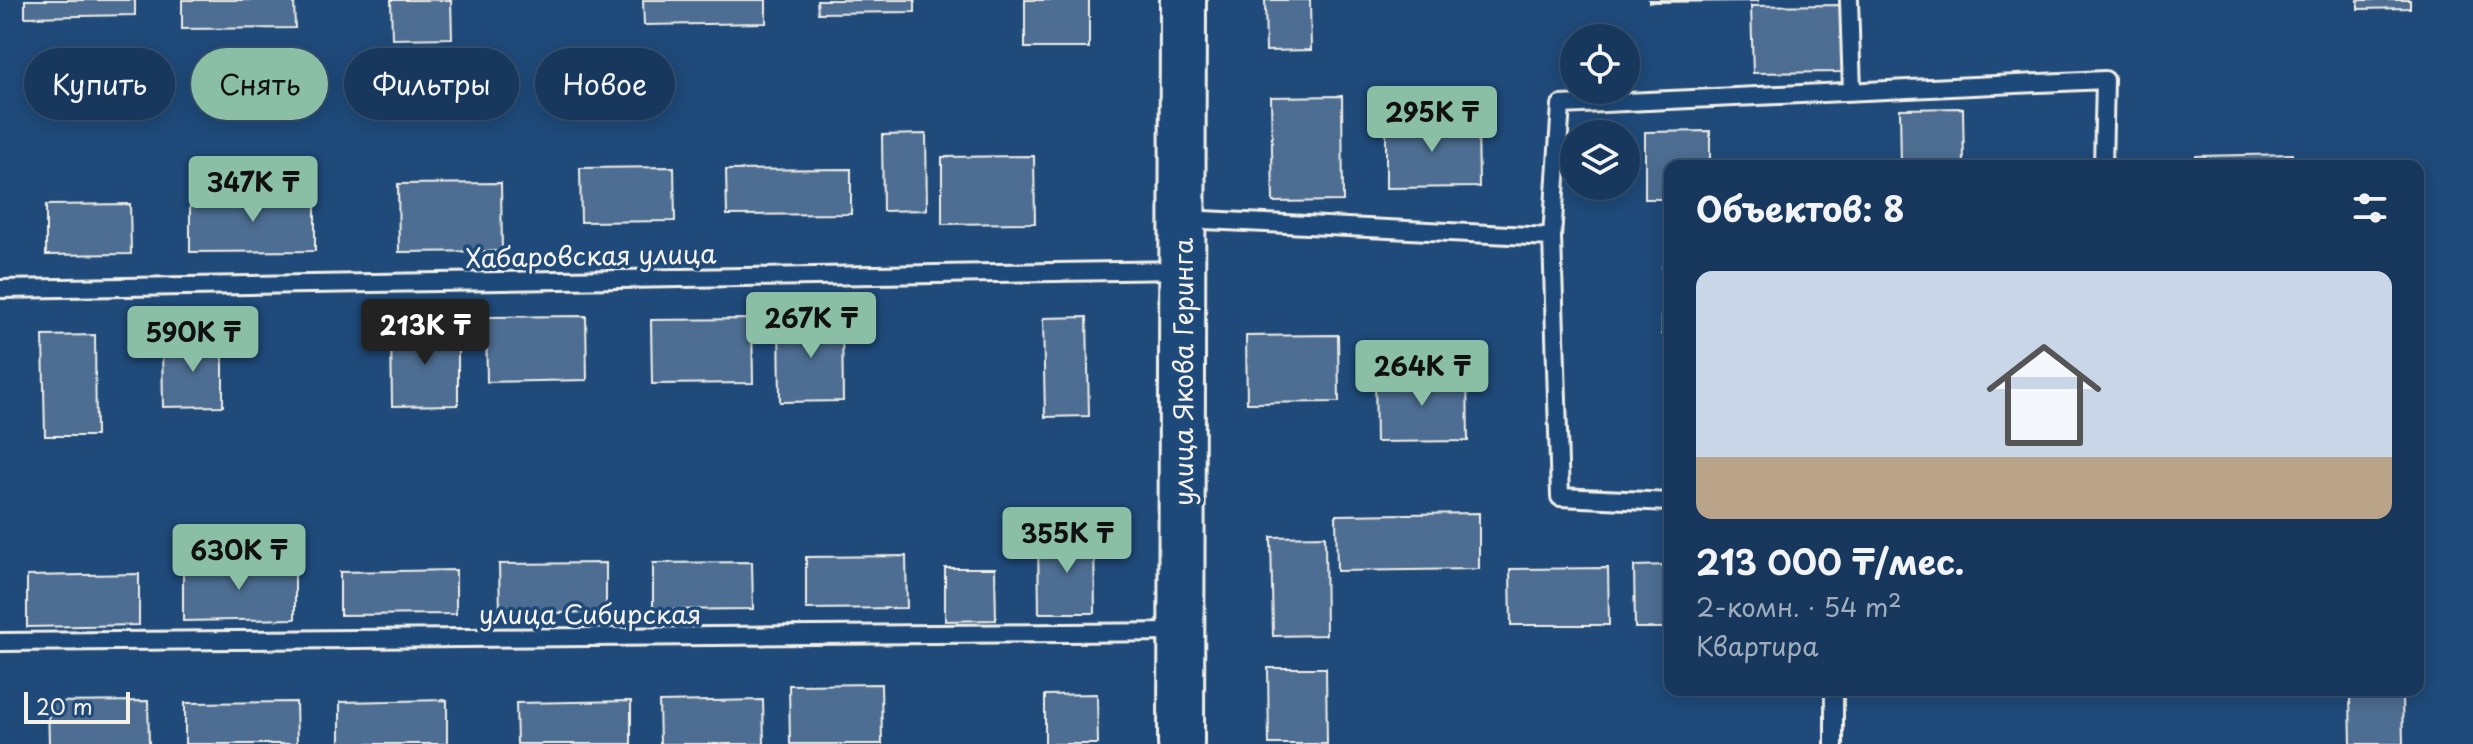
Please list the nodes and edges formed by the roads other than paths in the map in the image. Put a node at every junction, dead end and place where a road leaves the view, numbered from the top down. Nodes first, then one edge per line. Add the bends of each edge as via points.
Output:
1 (1183, 0) edge
2 (1849, 0) edge
3 (1852, 91) junction
4 (2103, 160) edge
5 (1183, 219) junction
6 (1552, 237) junction
7 (1183, 270) junction
8 (0, 289) edge
9 (1664, 502) edge
10 (1181, 632) junction
11 (0, 642) edge
12 (1834, 696) edge
13 (1181, 744) edge
14 (1834, 744) edge

1 - 5 street, улица Якова Геринга
2 - 3 lane
3 - 4 lane via 2105,80
3 - 6 lane via 1561,105
5 - 6 lane
5 - 7 street, улица Якова Геринга
6 - 9 lane via 1560,497
7 - 8 lane, Хабаровская улица
7 - 10 street, улица Якова Геринга
10 - 11 lane, улица Сибирская
10 - 13 street, улица Якова Геринга
12 - 14 lane

